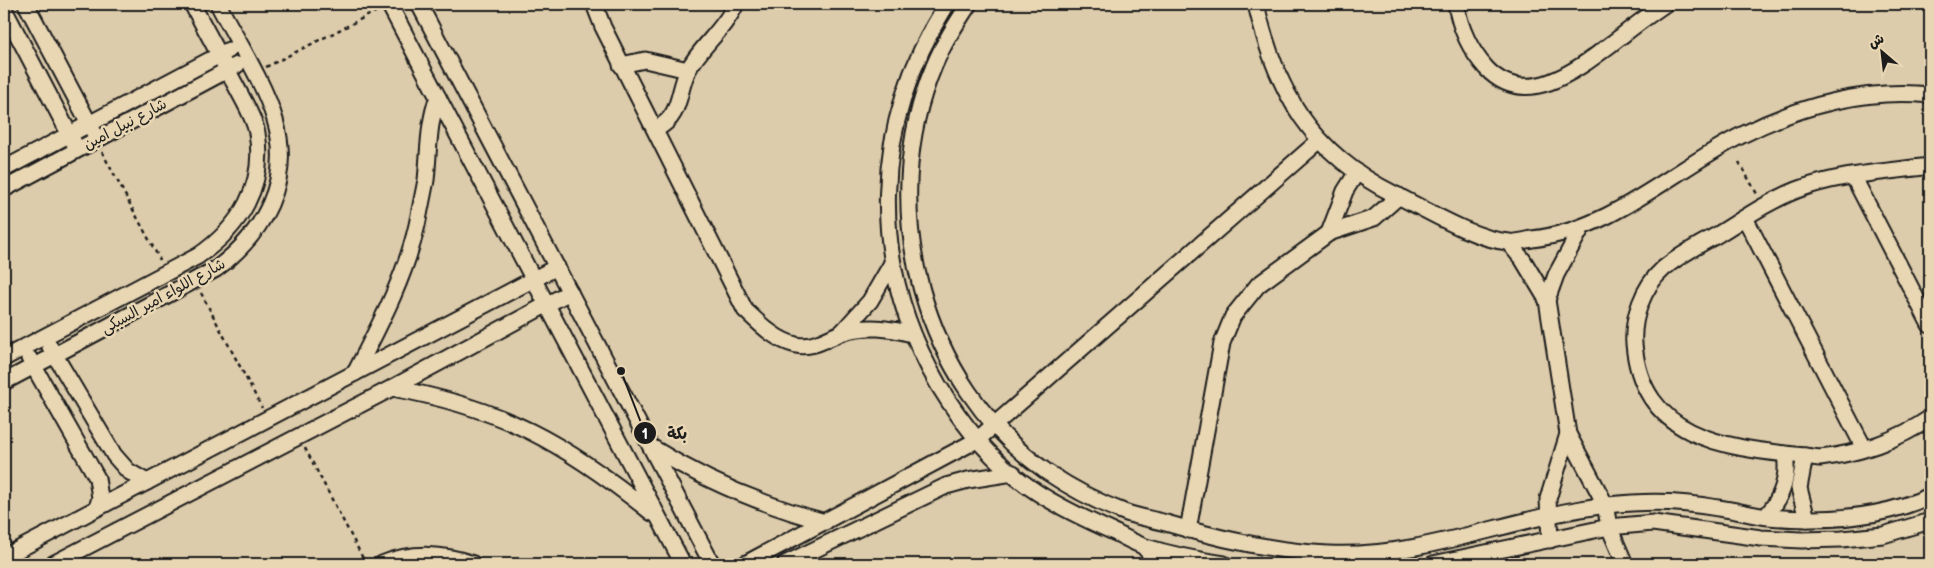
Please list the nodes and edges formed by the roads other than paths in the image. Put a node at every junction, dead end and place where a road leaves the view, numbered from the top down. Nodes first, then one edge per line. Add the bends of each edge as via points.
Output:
1 (26, 4) edge
2 (192, 4) edge
3 (218, 4) edge
4 (389, 4) edge
5 (419, 4) edge
6 (431, 4) edge
7 (594, 4) edge
8 (736, 4) edge
9 (947, 4) edge
10 (969, 4) edge
11 (1256, 4) edge
12 (1456, 4) edge
13 (1665, 4) edge
14 (4, 9) edge
15 (428, 21) junction
16 (239, 45) junction
17 (220, 55) junction
18 (622, 65) junction
19 (250, 66) junction
20 (228, 70) junction
21 (688, 70) junction
22 (1930, 95) edge
23 (438, 97) junction
24 (89, 124) junction
25 (656, 129) junction
26 (70, 134) junction
27 (97, 140) junction
28 (1320, 140) junction
29 (78, 150) junction
30 (1930, 166) edge
31 (4, 169) edge
32 (1357, 172) junction
33 (1854, 176) junction
34 (4, 189) edge
35 (1399, 196) junction
36 (1745, 218) junction
37 (1581, 229) junction
38 (1329, 233) junction
39 (1508, 242) junction
40 (892, 263) junction
41 (557, 267) junction
42 (534, 280) junction
43 (570, 292) junction
44 (1547, 300) junction
45 (546, 304) junction
46 (1930, 324) edge
47 (842, 332) junction
48 (912, 334) junction
49 (44, 337) junction
50 (23, 348) junction
51 (55, 354) junction
52 (4, 358) edge
53 (34, 366) junction
54 (355, 374) junction
55 (4, 382) edge
56 (392, 388) junction
57 (1930, 418) edge
58 (994, 425) junction
59 (1568, 434) junction
60 (977, 440) junction
61 (651, 447) junction
62 (1864, 448) junction
63 (1785, 454) junction
64 (1805, 456) junction
65 (1013, 473) junction
66 (147, 482) junction
67 (1930, 496) edge
68 (1605, 504) junction
69 (97, 508) junction
70 (1766, 516) junction
71 (659, 518) junction
72 (1547, 518) junction
73 (1807, 519) junction
74 (1930, 521) edge
75 (825, 522) junction
76 (1163, 523) junction
77 (1610, 527) junction
78 (1188, 530) junction
79 (1550, 540) junction
80 (1150, 548) junction
81 (4, 557) edge
82 (53, 564) edge
83 (382, 564) edge
84 (473, 564) edge
85 (683, 564) edge
86 (712, 564) edge
87 (744, 564) edge
88 (785, 564) edge
89 (1159, 564) edge
90 (1224, 564) edge
91 (1433, 564) edge
92 (1625, 564) edge

1 - 24 street
2 - 17 street, شارع اللواء امير السبكى
3 - 16 street, شارع اللواء امير السبكى
4 - 23 street
5 - 15 street
6 - 15 street
7 - 18 street
8 - 21 street
9 - 40 street via 916,60 900,103 890,149 886,195
10 - 58 street via 934,67 920,110 912,154 911,231 920,286 932,322 968,392
11 - 28 street via 1285,92
12 - 13 street via 1466,38 1487,70 1512,85 1533,87 1554,82 1589,60
14 - 26 street
15 - 41 street
16 - 17 street, شارع نبيل امين
16 - 19 street, شارع اللواء امير السبكى
17 - 20 street, شارع اللواء امير السبكى
17 - 24 street, شارع نبيل امين
18 - 21 street via 645,60
18 - 25 street
19 - 20 street, شارع نبيل امين
19 - 51 street, شارع اللواء امير السبكى via 273,113 280,144 280,169 266,216 236,254 195,281
20 - 27 street, شارع نبيل امين
20 - 49 street, شارع اللواء امير السبكى via 257,132 259,156 256,180 235,224 218,242
21 - 25 street via 676,112
22 - 37 street via 1877,95 1830,102 1784,116 1741,136
23 - 42 street
23 - 54 street via 431,121 416,228 402,274
24 - 26 street, شارع نبيل امين
24 - 27 street
25 - 47 street via 746,310 768,332 797,345 820,343
26 - 29 street
26 - 31 street, شارع نبيل امين
27 - 29 street, شارع نبيل امين
28 - 32 street
28 - 58 street
29 - 34 street, شارع نبيل امين
30 - 33 street
32 - 35 street
32 - 38 street via 1345,191
33 - 36 street via 1796,190
33 - 46 street
35 - 38 street via 1374,218
35 - 39 street via 1468,231
36 - 62 street
36 - 63 street via 1676,260 1652,282 1638,314 1635,354 1646,390 1662,411 1683,428 1728,447
37 - 39 street
37 - 44 street
38 - 78 street via 1258,285 1241,303 1226,329
39 - 44 street
40 - 47 street via 870,301
40 - 48 street
41 - 42 street
41 - 43 street
42 - 45 street
42 - 54 street
43 - 45 street
43 - 61 street
44 - 59 street
45 - 56 street
45 - 71 street
47 - 48 street via 877,327
48 - 60 street via 950,405
49 - 50 street, شارع اللواء امير السبكى
49 - 51 street
50 - 52 street, شارع اللواء امير السبكى
50 - 53 street
51 - 53 street, شارع اللواء امير السبكى
51 - 66 street via 114,455 128,472
53 - 55 street, شارع اللواء امير السبكى
53 - 69 street via 97,478 100,498
54 - 66 street
56 - 71 street via 475,407 516,423 590,465
56 - 82 street
57 - 62 street via 1908,431
58 - 60 street
58 - 76 street via 1026,456 1087,496 1126,513
59 - 68 street
59 - 72 street via 1549,492
60 - 65 street
60 - 75 street
61 - 75 street via 743,496
61 - 86 street
62 - 64 street via 1835,456
63 - 64 street
63 - 70 street via 1784,488
64 - 73 street via 1799,488
65 - 80 street via 1037,493
65 - 88 street via 946,486
66 - 69 street
67 - 73 street via 1882,513
68 - 70 street via 1653,502 1714,507
68 - 72 street
68 - 77 street
69 - 81 street
70 - 73 street
71 - 85 street
72 - 78 street via 1424,546 1333,554 1247,545
72 - 79 street
74 - 77 street via 1883,535 1826,540 1761,538 1653,523
75 - 87 street
76 - 78 street
76 - 80 street
77 - 79 street
77 - 92 street
79 - 91 street
80 - 89 street
80 - 90 street
83 - 84 street via 407,557 437,555

